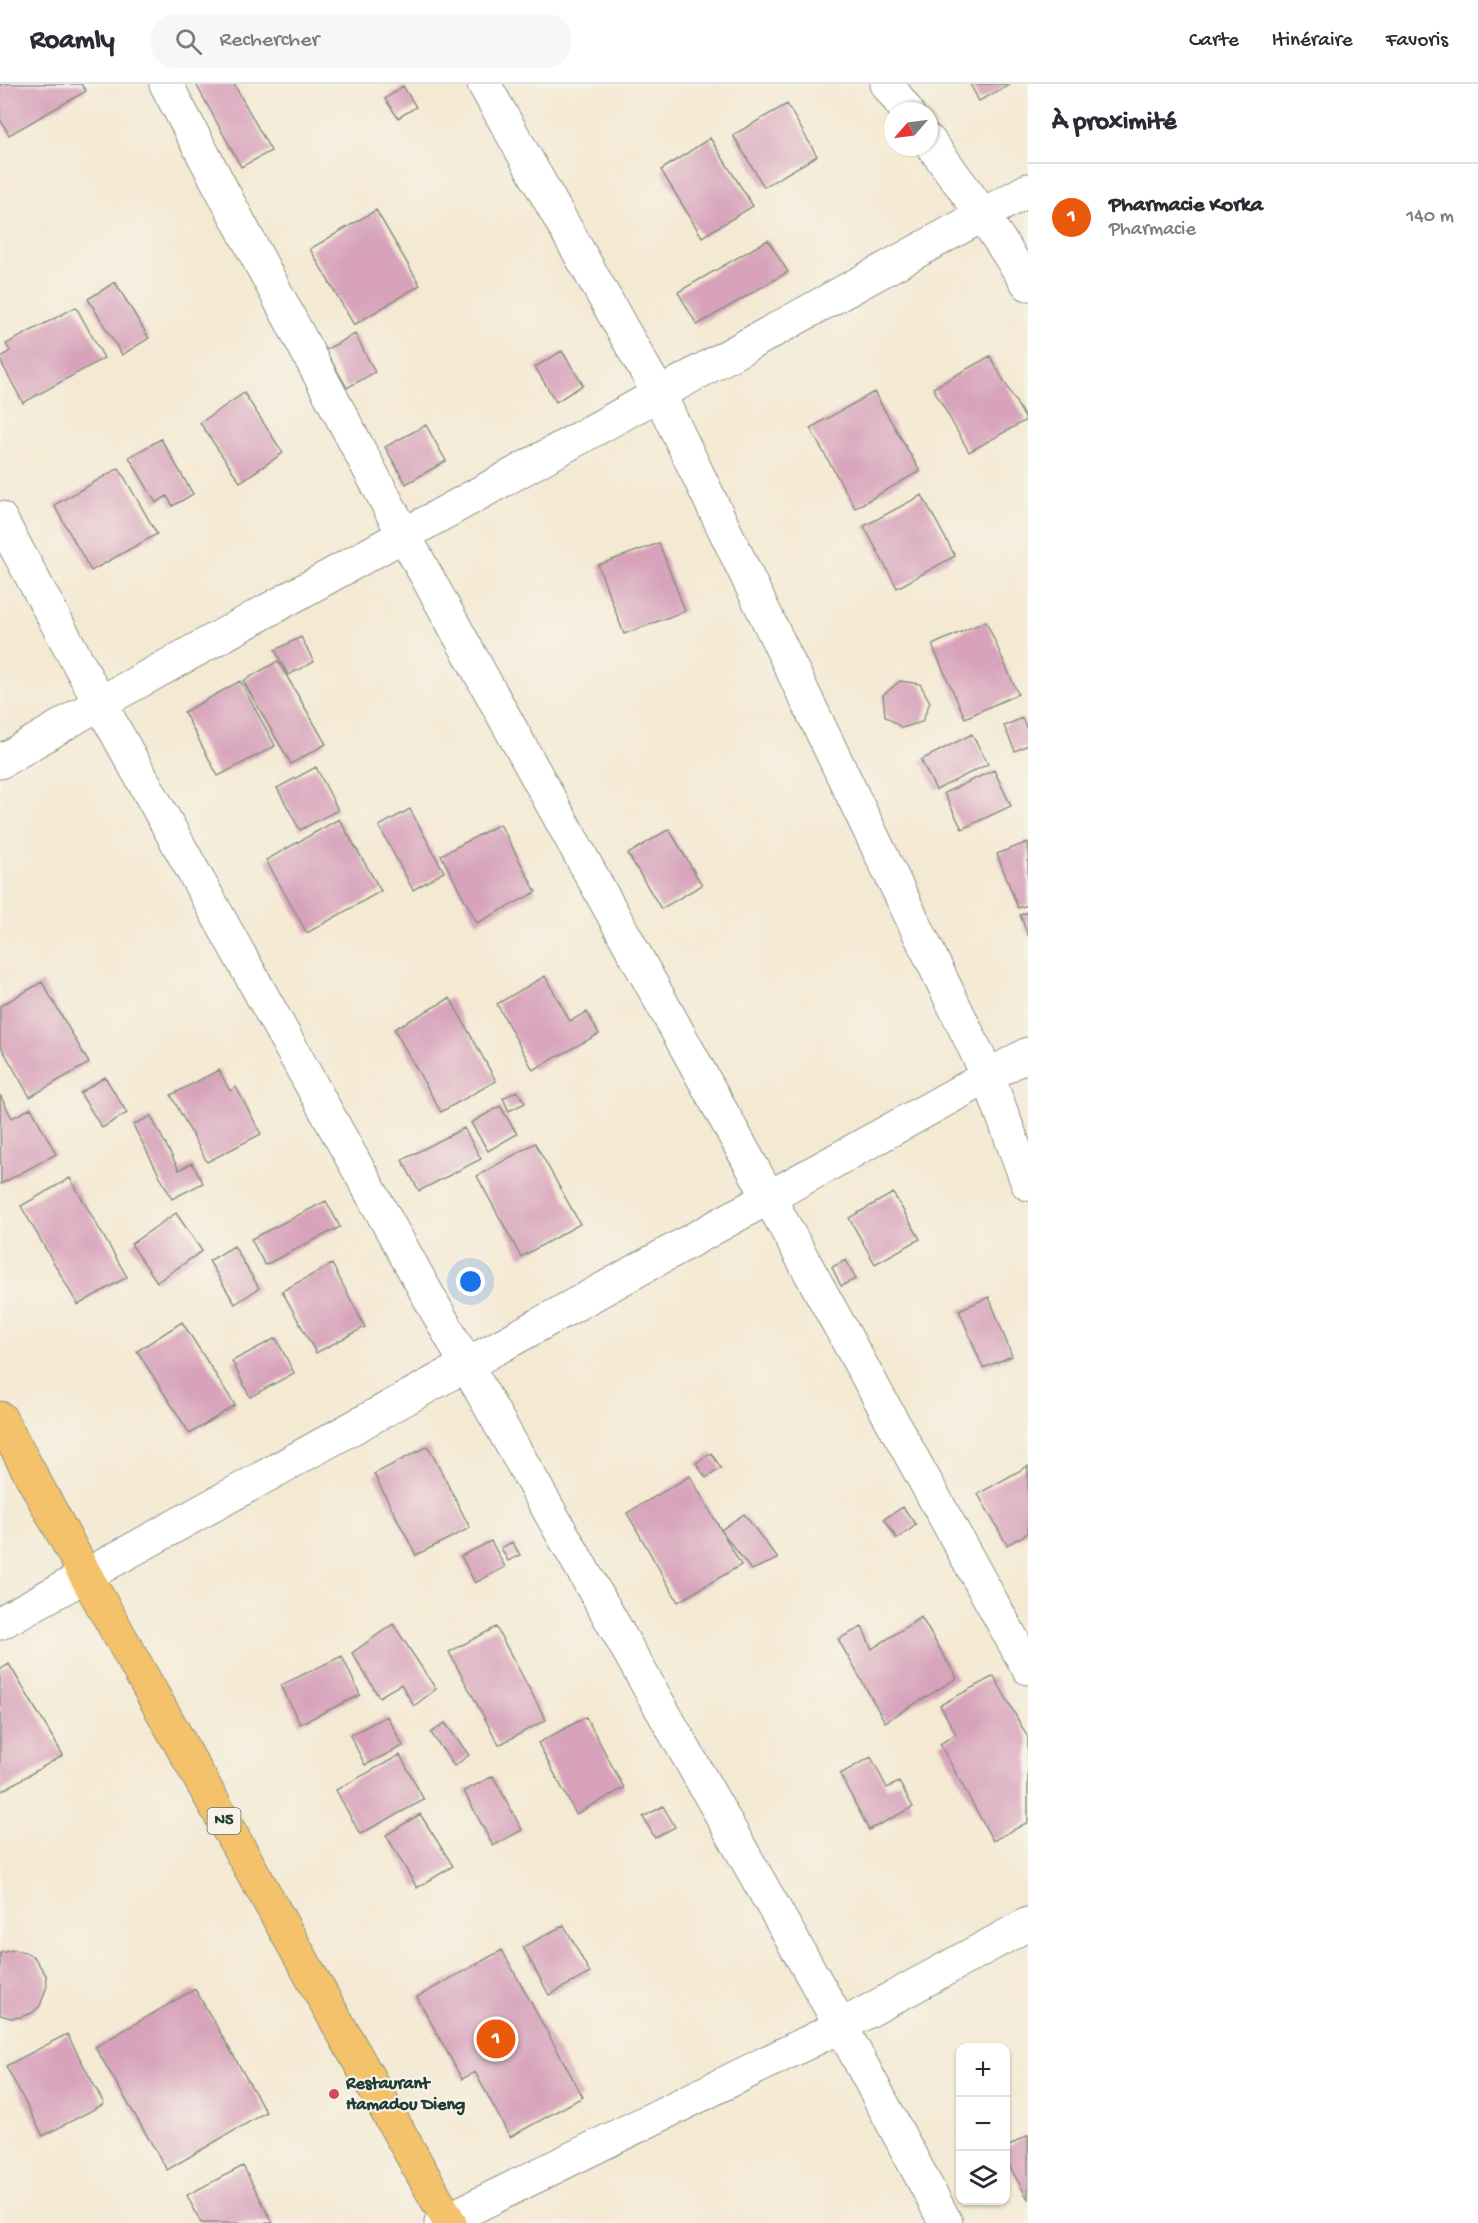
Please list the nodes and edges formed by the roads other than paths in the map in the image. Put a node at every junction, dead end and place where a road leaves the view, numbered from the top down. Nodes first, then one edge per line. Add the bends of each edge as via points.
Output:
1 (166, 84) edge
2 (484, 84) edge
3 (887, 84) edge
4 (900, 102) edge
5 (938, 153) edge
6 (1028, 190) edge
7 (983, 215) junction
8 (1028, 284) edge
9 (659, 394) junction
10 (0, 518) edge
11 (404, 535) junction
12 (100, 703) junction
13 (0, 762) edge
14 (1028, 1054) edge
15 (988, 1076) junction
16 (1028, 1184) edge
17 (769, 1197) junction
18 (466, 1364) junction
19 (0, 1418) edge
20 (86, 1576) junction
21 (0, 1623) edge
22 (1028, 1668) edge
23 (1028, 1924) edge
24 (841, 2026) junction
25 (446, 2222) edge
26 (946, 2223) edge

1 - 11 street
2 - 9 street
3 - 4 street
5 - 7 street
6 - 7 street
7 - 8 street
7 - 9 street
9 - 11 street
9 - 15 street
10 - 12 street
11 - 12 street
11 - 17 street
12 - 13 street
12 - 18 street
14 - 15 street
15 - 16 street
15 - 17 street
17 - 18 street
17 - 22 street
18 - 20 street
18 - 24 street
19 - 20 highway, N5
20 - 21 street
20 - 25 highway, N5
23 - 24 street
24 - 25 street
24 - 26 street

